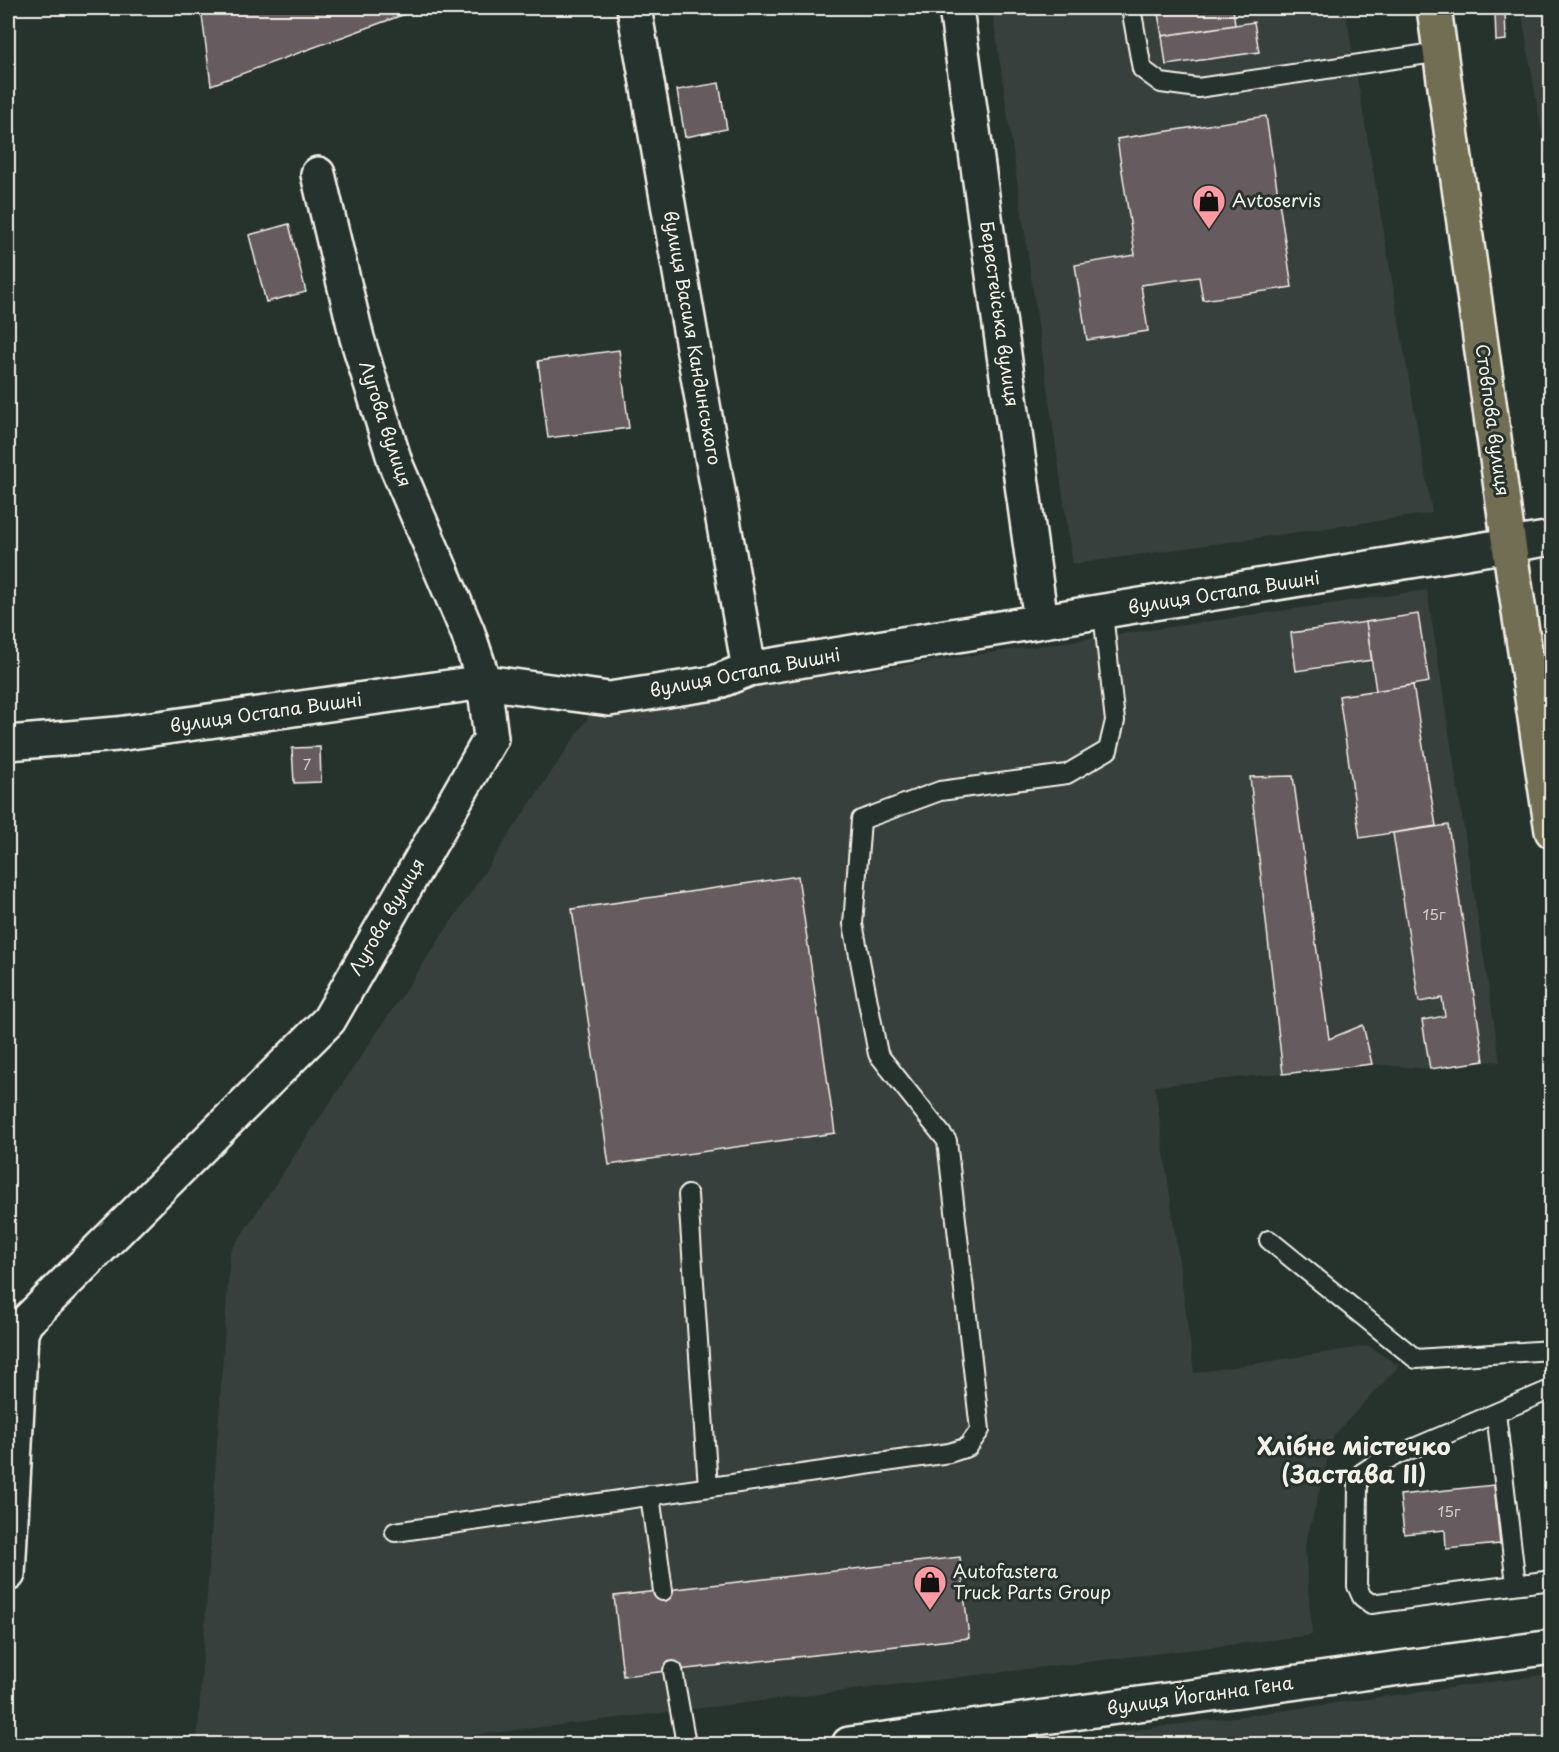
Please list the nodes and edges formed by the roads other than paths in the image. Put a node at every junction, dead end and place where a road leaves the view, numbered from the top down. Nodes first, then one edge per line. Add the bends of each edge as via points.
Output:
1 (634, 8) edge
2 (956, 8) edge
3 (1131, 8) edge
4 (1434, 8) edge
5 (1441, 52) junction
6 (318, 174) dead end
7 (1551, 538) edge
8 (1509, 545) junction
9 (1103, 613) junction
10 (1041, 621) junction
11 (749, 669) junction
12 (484, 682) junction
13 (8, 743) edge
14 (1551, 831) edge
15 (688, 1195) dead end
16 (1269, 1240) dead end
17 (1551, 1350) edge
18 (1551, 1389) edge
19 (1496, 1413) junction
20 (708, 1487) junction
21 (650, 1495) junction
22 (395, 1532) dead end
23 (8, 1574) edge
24 (1551, 1580) edge
25 (1516, 1584) junction
26 (663, 1591) dead end
27 (1551, 1647) edge
28 (674, 1671) dead end
29 (686, 1744) edge
30 (849, 1744) edge

1 - 11 street, вулиця Василя Кандинського
2 - 10 street, Берестейська вулиця
3 - 5 lane via 1142,69 1161,83 1198,88
4 - 5 main road, Стовпова вулиця
5 - 8 main road, Стовпова вулиця
6 - 12 street, Лугова вулиця via 357,338 396,465 468,633
7 - 8 street, вулиця Остапа Вишні
8 - 9 street, вулиця Остапа Вишні
8 - 14 main road, Стовпова вулиця
9 - 10 street, вулиця Остапа Вишні
9 - 20 lane via 1115,721 1108,750 1067,774 940,791 861,820 853,924 878,1054 947,1141 980,1430 968,1447 949,1453
10 - 11 street, вулиця Остапа Вишні
11 - 12 street, вулиця Остапа Вишні via 714,683 609,699
12 - 13 street, вулиця Остапа Вишні via 117,734
12 - 23 street, Лугова вулиця via 491,738 328,1020 26,1322 21,1333
15 - 20 lane
16 - 17 lane via 1416,1359
18 - 19 lane
19 - 25 lane
19 - 25 lane via 1362,1473 1358,1484 1356,1586 1371,1604
20 - 21 lane
21 - 22 lane
21 - 26 lane
24 - 25 lane
27 - 30 street, вулиця Йоганна Гена
28 - 29 lane

